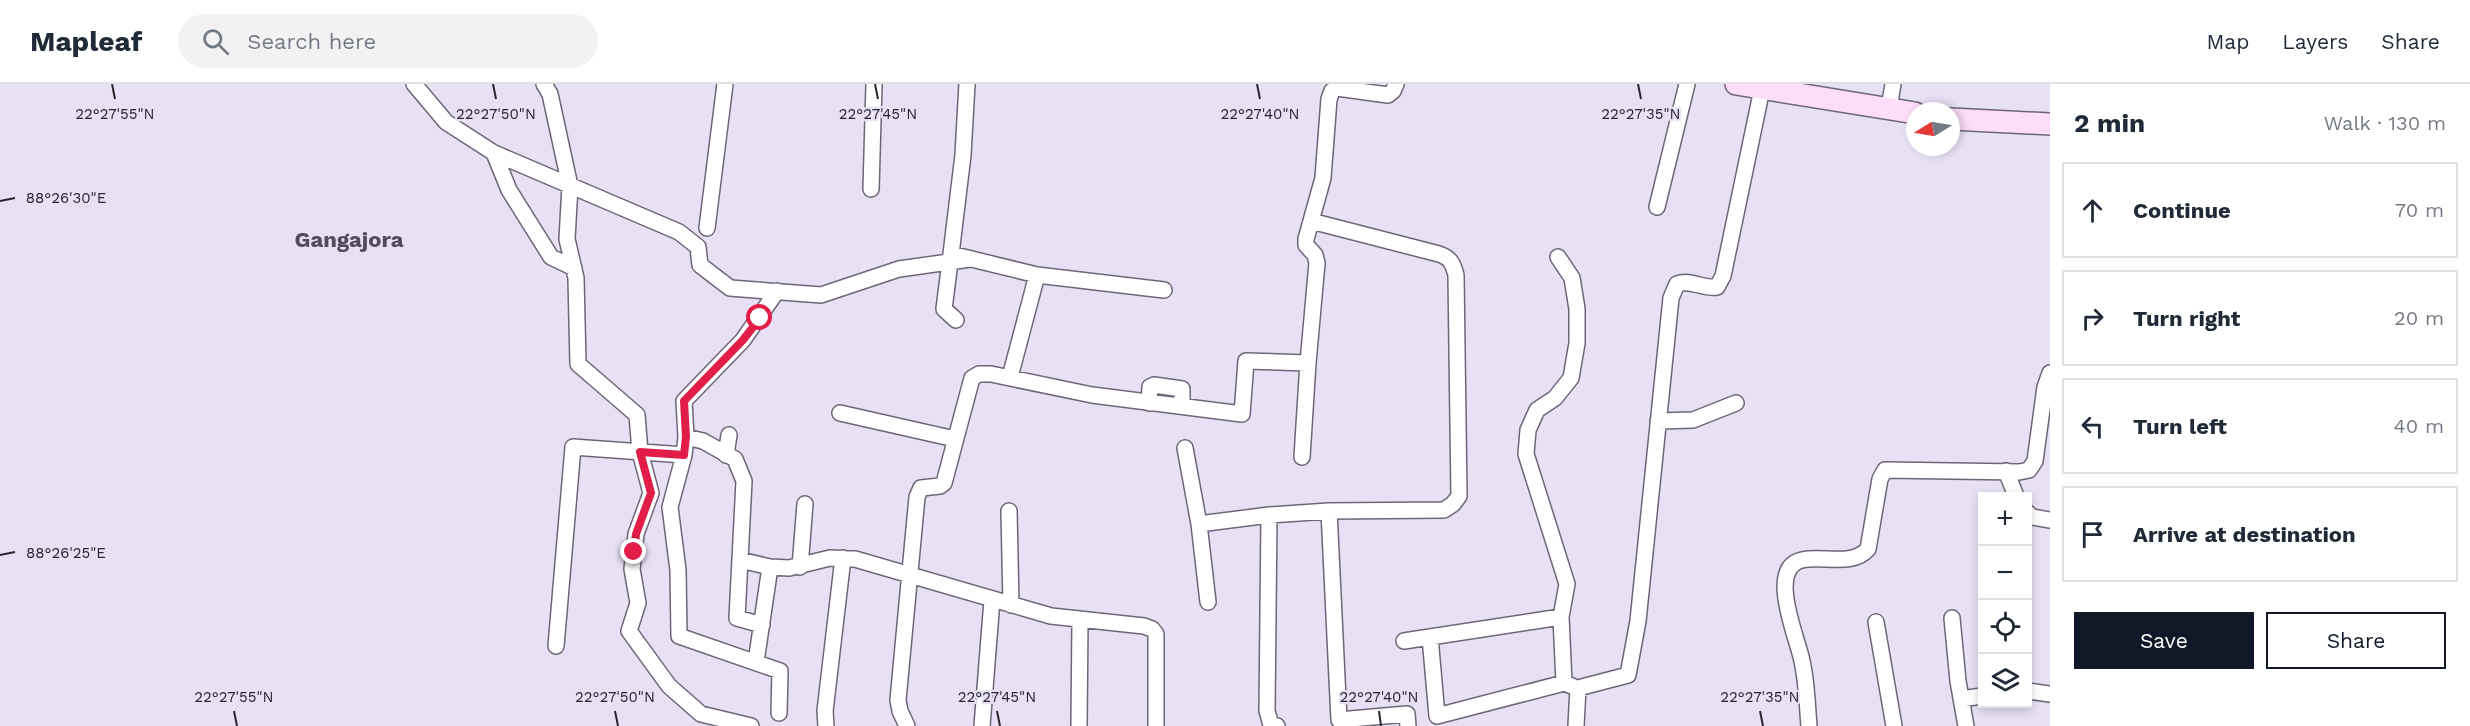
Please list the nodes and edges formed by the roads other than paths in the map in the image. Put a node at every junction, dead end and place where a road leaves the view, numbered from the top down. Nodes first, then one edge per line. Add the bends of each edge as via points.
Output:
1 (414, 84) edge
2 (544, 84) edge
3 (725, 84) edge
4 (874, 84) edge
5 (967, 84) edge
6 (1396, 84) edge
7 (1687, 84) edge
8 (1736, 84) edge
9 (1893, 84) edge
10 (1763, 87) edge
11 (1889, 108) junction
12 (1906, 111) edge
13 (1960, 119) edge
14 (2050, 124) edge
15 (494, 153) junction
16 (570, 186) junction
17 (871, 189) dead end
18 (1657, 207) dead end
19 (1311, 221) junction
20 (707, 228) dead end
21 (1558, 257) dead end
22 (951, 258) junction
23 (574, 268) junction
24 (1037, 275) junction
25 (1164, 290) dead end
26 (777, 291) junction
27 (956, 320) dead end
28 (1308, 363) junction
29 (2050, 373) edge
30 (1010, 377) junction
31 (1736, 403) dead end
32 (840, 413) dead end
33 (1658, 421) junction
34 (729, 435) dead end
35 (686, 437) junction
36 (955, 439) junction
37 (1185, 448) dead end
38 (640, 452) junction
39 (684, 455) junction
40 (726, 455) junction
41 (1302, 457) dead end
42 (2006, 471) junction
43 (2014, 492) edge
44 (805, 504) dead end
45 (1009, 511) dead end
46 (1329, 511) junction
47 (1269, 515) junction
48 (2032, 517) edge
49 (2050, 520) edge
50 (1199, 524) junction
51 (843, 558) junction
52 (740, 560) junction
53 (770, 567) junction
54 (800, 567) junction
55 (910, 575) junction
56 (992, 600) junction
57 (1208, 602) dead end
58 (1011, 605) junction
59 (1561, 617) junction
60 (1952, 618) dead end
61 (1080, 620) junction
62 (1876, 622) dead end
63 (762, 625) junction
64 (1430, 637) junction
65 (1404, 641) dead end
66 (556, 646) dead end
67 (756, 662) junction
68 (1571, 685) junction
69 (2032, 692) edge
70 (2050, 694) edge
71 (1978, 697) edge
72 (1961, 699) junction
73 (779, 713) dead end
74 (751, 726) edge
75 (826, 726) edge
76 (907, 726) edge
77 (982, 726) edge
78 (1079, 726) edge
79 (1156, 726) edge
80 (1277, 726) edge
81 (1408, 726) edge
82 (1576, 726) edge
83 (1809, 726) edge
84 (1894, 726) edge
85 (1966, 726) edge

1 - 15 street via 446,122
2 - 16 street via 550,94
3 - 20 street
4 - 17 street
5 - 22 street
6 - 19 street via 1388,95 1345,88 1332,91 1323,178
7 - 18 street
8 - 10 main road
9 - 11 street
10 - 11 main road
10 - 33 street via 1723,276 1717,287 1684,282 1673,289
11 - 12 main road
13 - 14 main road
15 - 16 street
15 - 23 street via 509,190 551,256
16 - 23 street via 567,239
16 - 26 street via 679,232 698,247 700,264 730,288
19 - 28 street via 1306,245 1315,255 1317,273
19 - 46 street via 1446,256 1456,275 1458,496 1444,510
21 - 59 street via 1572,278 1577,343 1571,378 1555,398 1537,410 1528,430 1526,454 1567,584
22 - 24 street
22 - 26 street via 899,269 821,295
22 - 27 street via 944,309
23 - 38 street via 579,310 578,364 637,415
24 - 25 street
24 - 30 street
26 - 35 street via 743,340 684,401
28 - 30 street via 1246,361 1242,414 1092,394
28 - 41 street
29 - 42 street via 2035,461 2029,470
30 - 36 street via 979,374 972,378
31 - 33 street via 1693,420
32 - 36 street
33 - 68 street via 1638,621 1628,675
34 - 40 street
35 - 39 street
35 - 40 street via 703,441
36 - 55 street via 944,483 918,492
37 - 50 street
38 - 39 street
38 - 66 street via 573,447
38 - 74 street via 651,493 636,534 632,569 638,603 629,631 669,686 701,714
39 - 67 street via 670,507 678,570 679,636
40 - 52 street via 735,459 744,481
42 - 43 street
42 - 83 street via 1885,470 1868,549 1853,558 1804,559 1790,567 1786,603 1802,659
44 - 54 street
45 - 58 street
46 - 47 street
46 - 81 street via 1338,720 1407,714
47 - 50 street
47 - 80 street via 1267,711 1271,725
48 - 49 street
50 - 57 street
51 - 54 street
51 - 55 street
51 - 75 street
52 - 53 street
52 - 63 street via 736,618
53 - 54 street
53 - 63 street
55 - 56 street
55 - 76 street via 898,700
56 - 58 street
56 - 77 street
58 - 61 street
59 - 64 street
59 - 68 street
60 - 72 street
61 - 78 street
61 - 79 street via 1144,626 1156,634
62 - 84 street
63 - 67 street
64 - 65 street
64 - 68 street via 1437,716
67 - 73 street via 780,671
68 - 82 street
69 - 70 street
71 - 72 street
72 - 85 street

